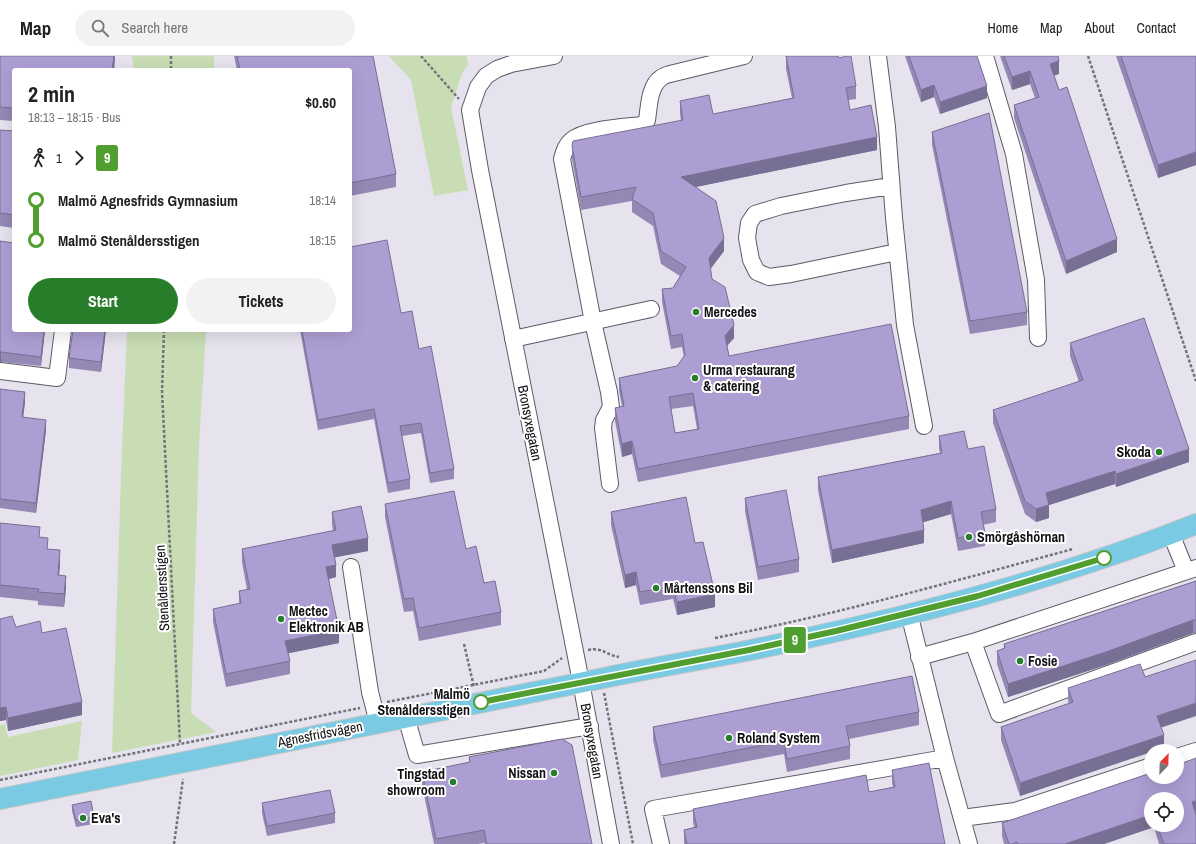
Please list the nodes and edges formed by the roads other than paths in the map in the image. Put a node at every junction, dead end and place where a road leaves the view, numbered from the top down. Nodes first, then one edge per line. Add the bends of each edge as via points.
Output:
1 (554, 56) edge
2 (744, 56) edge
3 (878, 56) edge
4 (985, 56) edge
5 (891, 186) junction
6 (897, 252) junction
7 (651, 309) dead end
8 (593, 322) junction
9 (63, 332) edge
10 (1038, 338) dead end
11 (513, 339) junction
12 (0, 371) edge
13 (924, 426) dead end
14 (610, 484) dead end
15 (1196, 524) edge
16 (1171, 534) junction
17 (351, 567) dead end
18 (1191, 570) edge
19 (909, 613) junction
20 (973, 642) junction
21 (1196, 642) edge
22 (919, 657) junction
23 (582, 682) junction
24 (375, 714) junction
25 (406, 717) junction
26 (590, 726) junction
27 (1196, 751) edge
28 (1184, 755) edge
29 (945, 758) junction
30 (1144, 768) edge
31 (0, 799) edge
32 (962, 818) junction
33 (611, 844) edge
34 (661, 844) edge
35 (969, 844) edge

1 - 11 street, Bronsyxegatan via 511,64 486,76 478,87 470,110
2 - 8 street via 660,78 650,98 645,123 586,133 573,139 564,148 562,159
3 - 5 street
4 - 10 street via 1014,154 1036,280
5 - 6 street
5 - 6 street via 781,206 755,214 749,223 747,238 751,260 757,272 769,277
6 - 13 street via 905,325
7 - 8 street
8 - 11 street
8 - 14 street via 611,407 602,428
9 - 12 street via 58,378
11 - 23 street, Bronsyxegatan
15 - 16 main road, Agnesfridsvägen
16 - 18 street
16 - 19 main road, Agnesfridsvägen via 978,596
17 - 24 street
18 - 20 street
19 - 22 street
19 - 23 main road, Agnesfridsvägen via 756,649
20 - 21 street via 999,714
20 - 22 street
22 - 29 street
23 - 25 main road, Agnesfridsvägen
23 - 26 street, Bronsyxegatan
24 - 25 main road, Agnesfridsvägen
24 - 31 main road, Agnesfridsvägen via 181,753
25 - 26 street via 417,755
26 - 33 street, Bronsyxegatan
27 - 28 street
29 - 32 street
29 - 34 street via 653,809
30 - 32 street via 1015,811
32 - 35 street

